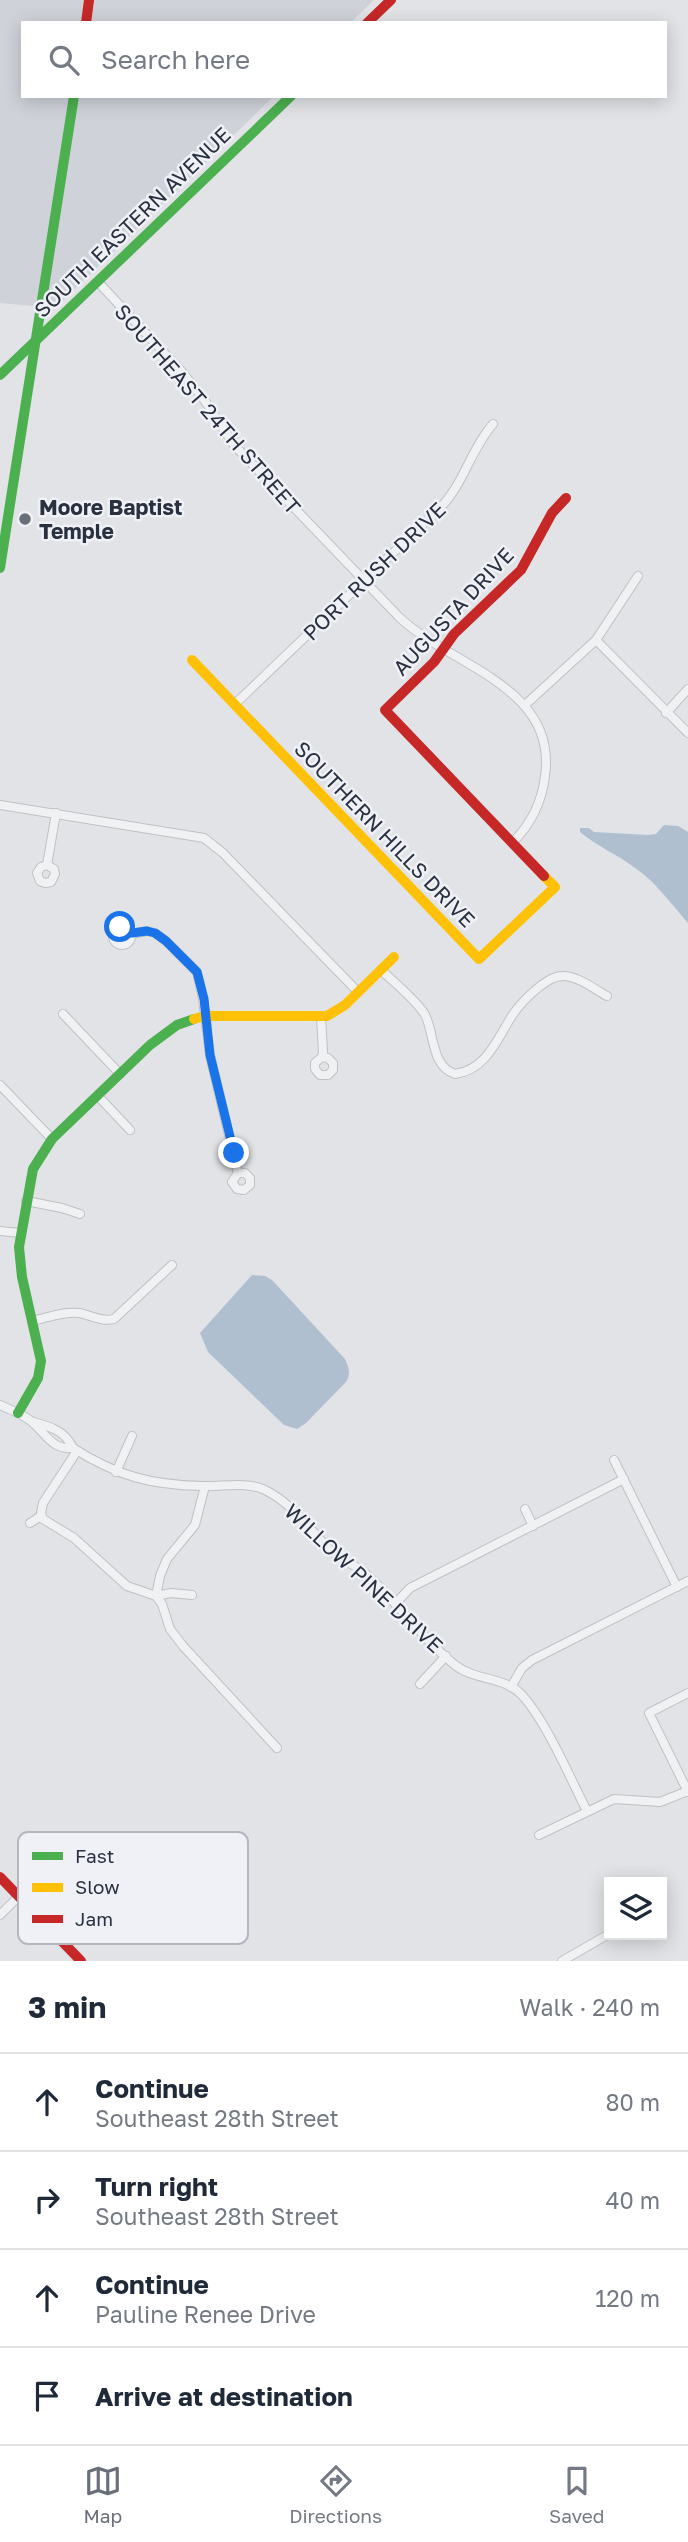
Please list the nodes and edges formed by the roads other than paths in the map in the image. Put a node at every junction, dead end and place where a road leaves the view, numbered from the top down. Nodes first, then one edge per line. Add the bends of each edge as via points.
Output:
1 (89, 0) edge
2 (391, 0) edge
3 (86, 21) edge
4 (369, 21) edge
5 (74, 98) edge
6 (289, 98) edge
7 (98, 282) junction
8 (36, 341) junction
9 (0, 375) edge
10 (494, 424) dead end
11 (566, 499) dead end
12 (0, 568) edge
13 (638, 576) dead end
14 (364, 581) junction
15 (596, 640) junction
16 (443, 649) junction
17 (192, 660) dead end
18 (688, 689) edge
19 (235, 704) junction
20 (525, 705) junction
21 (666, 712) junction
22 (688, 733) edge
23 (0, 805) edge
24 (56, 813) junction
25 (513, 842) junction
26 (47, 865) dead end
27 (132, 933) dead end
28 (394, 957) dead end
29 (381, 970) junction
30 (358, 992) junction
31 (607, 996) dead end
32 (62, 1014) dead end
33 (205, 1016) junction
34 (321, 1017) junction
35 (322, 1057) dead end
36 (120, 1074) junction
37 (0, 1085) edge
38 (97, 1096) junction
39 (130, 1130) dead end
40 (52, 1139) junction
41 (238, 1173) dead end
42 (26, 1201) junction
43 (80, 1214) dead end
44 (0, 1231) edge
45 (21, 1233) junction
46 (172, 1265) dead end
47 (32, 1321) junction
48 (0, 1405) edge
49 (18, 1413) junction
50 (33, 1422) junction
51 (132, 1436) dead end
52 (75, 1450) junction
53 (614, 1460) dead end
54 (116, 1472) junction
55 (624, 1479) junction
56 (205, 1486) junction
57 (525, 1509) dead end
58 (41, 1516) junction
59 (30, 1522) dead end
60 (533, 1526) junction
61 (688, 1581) edge
62 (677, 1587) junction
63 (192, 1595) dead end
64 (156, 1596) junction
65 (395, 1604) junction
66 (446, 1656) junction
67 (420, 1684) dead end
68 (511, 1687) junction
69 (688, 1693) edge
70 (277, 1748) dead end
71 (688, 1791) edge
72 (587, 1811) junction
73 (539, 1835) dead end
74 (0, 1877) edge
75 (18, 1895) edge
76 (18, 1897) edge
77 (0, 1915) edge
78 (604, 1937) edge
79 (65, 1944) edge
80 (81, 1961) edge
81 (562, 1961) edge

1 - 3 street
2 - 4 street
5 - 8 street
6 - 7 street, SOUTH EASTERN AVENUE
7 - 8 street, SOUTH EASTERN AVENUE
7 - 14 street, SOUTHEAST 24TH STREET via 190,381 234,446
8 - 9 street, SOUTH EASTERN AVENUE
8 - 12 street
10 - 14 street, PORT RUSH DRIVE via 480,440 449,498
11 - 16 street, AUGUSTA DRIVE via 552,513 521,569
13 - 15 street
14 - 16 street, SOUTHEAST 24TH STREET via 408,626
14 - 19 street, PORT RUSH DRIVE
15 - 20 street
15 - 21 street
16 - 20 street, SOUTHEAST 24TH STREET
16 - 25 street, AUGUSTA DRIVE via 385,710
17 - 19 street, SOUTHERN HILLS DRIVE
18 - 21 street
19 - 25 street, SOUTHERN HILLS DRIVE via 479,958 555,887
20 - 25 street, SOUTHEAST 24TH STREET via 541,733 547,760 537,808
21 - 22 street
23 - 24 street
24 - 26 street
24 - 30 street via 209,841
27 - 33 street via 155,933 194,969
28 - 29 street
29 - 30 street
29 - 31 street via 424,1014 438,1059 455,1074 477,1066 521,1004 551,978 572,978
30 - 34 street via 338,1011
32 - 36 street
33 - 34 street
33 - 36 street via 164,1033
33 - 41 street
34 - 35 street
36 - 38 street
37 - 40 street
38 - 39 street
38 - 40 street
40 - 42 street via 33,1169
42 - 43 street
42 - 45 street
44 - 45 street
45 - 47 street via 19,1262
46 - 47 street via 114,1319 66,1313
47 - 49 street via 40,1369
48 - 49 street, WILLOW PINE DRIVE
49 - 50 street, WILLOW PINE DRIVE
50 - 52 street, WILLOW PINE DRIVE via 55,1429
50 - 52 street, WILLOW PINE DRIVE via 51,1443
51 - 54 street
52 - 54 street, WILLOW PINE DRIVE
52 - 58 street via 43,1503
53 - 55 street
54 - 56 street, WILLOW PINE DRIVE via 153,1483
55 - 60 street
55 - 62 street
56 - 64 street via 195,1525 166,1559
56 - 65 street, WILLOW PINE DRIVE via 250,1486 285,1502 334,1553 365,1573
57 - 60 street
58 - 59 street
58 - 64 street via 87,1548 127,1586
60 - 65 street via 410,1588
61 - 62 street
62 - 68 street via 532,1660
63 - 64 street
64 - 70 street via 183,1646
65 - 66 street, WILLOW PINE DRIVE
66 - 67 street
66 - 68 street, WILLOW PINE DRIVE via 457,1667
68 - 72 street, WILLOW PINE DRIVE via 531,1707
69 - 71 street via 649,1713
71 - 72 street via 660,1802 614,1799
72 - 73 street
74 - 75 street
76 - 77 street
78 - 81 street
79 - 80 street

